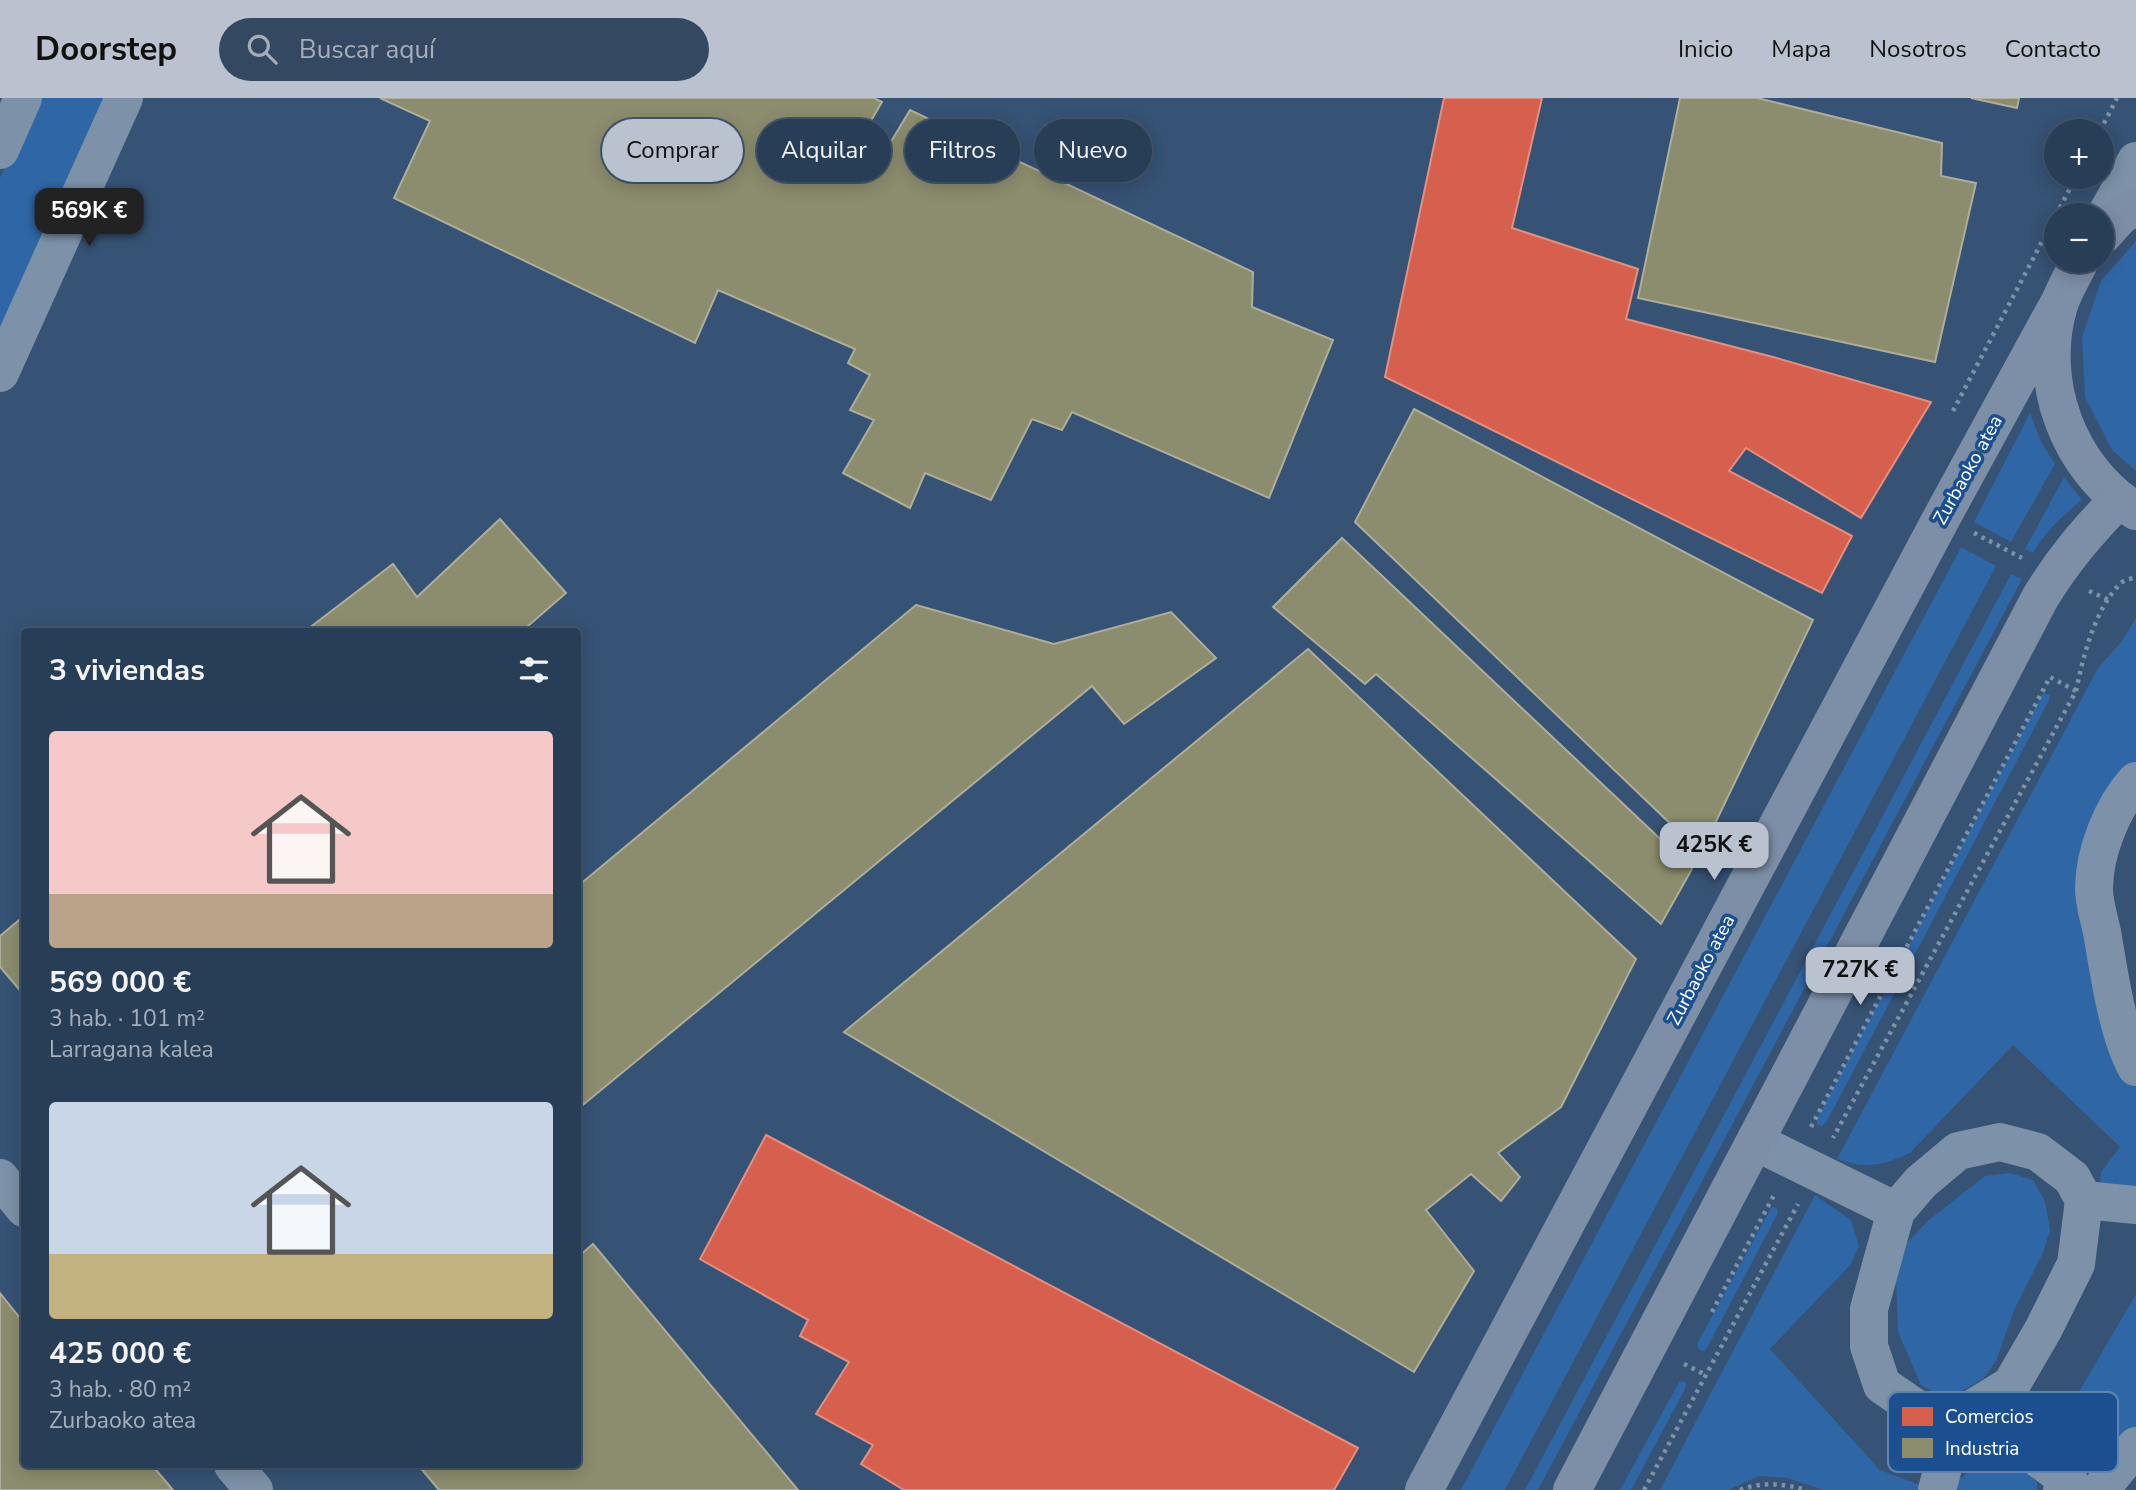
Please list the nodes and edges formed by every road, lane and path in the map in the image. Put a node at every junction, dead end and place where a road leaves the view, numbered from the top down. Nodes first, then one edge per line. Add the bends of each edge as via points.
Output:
1 (23, 98) edge
2 (124, 98) edge
3 (2117, 98) edge
4 (2106, 119) edge
5 (0, 150) edge
6 (2136, 161) edge
7 (2113, 203) edge
8 (2136, 207) edge
9 (2114, 223) edge
10 (2074, 273) edge
11 (2059, 303) junction
12 (0, 373) edge
13 (2127, 506) edge
14 (2136, 577) edge
15 (2076, 691) junction
16 (2136, 781) edge
17 (2136, 1067) edge
18 (1756, 1142) junction
19 (1805, 1165) junction
20 (0, 1178) edge
21 (2084, 1200) junction
22 (21, 1204) edge
23 (2136, 1205) edge
24 (1896, 1210) junction
25 (1710, 1316) dead end
26 (1706, 1375) junction
27 (1678, 1376) dead end
28 (1892, 1392) edge
29 (1998, 1392) edge
30 (2136, 1446) edge
31 (2118, 1459) edge
32 (236, 1468) edge
33 (1943, 1472) edge
34 (2054, 1472) edge
35 (2099, 1472) edge
36 (2077, 1488) edge
37 (254, 1490) edge
38 (1424, 1490) edge
39 (1572, 1490) edge
40 (1644, 1490) edge
41 (1740, 1490) edge
42 (1807, 1490) edge
43 (1937, 1490) edge

1 - 5 street
2 - 12 street
3 - 4 path
6 - 7 street
8 - 9 main road
10 - 11 main road
11 - 13 main road via 2052,342 2053,381 2062,420 2078,454
11 - 38 main road, Zurbaoko atea
13 - 18 main road via 2085,534 2040,598
14 - 15 path via 2122,582 2099,613
15 - 19 path
15 - 19 path via 2050,677
16 - 17 street via 2118,804 2101,844 2094,890 2110,979
18 - 19 street
18 - 39 main road
19 - 24 street
19 - 25 path
19 - 26 path
20 - 22 street
21 - 23 street
21 - 24 street via 2072,1178 2038,1152 2000,1142 1958,1151
21 - 29 street via 2076,1264 2011,1385
24 - 28 street via 1869,1309 1869,1346 1882,1385
26 - 27 path via 1684,1364
26 - 40 path
30 - 31 street
32 - 37 street
33 - 43 street
34 - 36 street
35 - 36 street
41 - 42 path via 1768,1484

